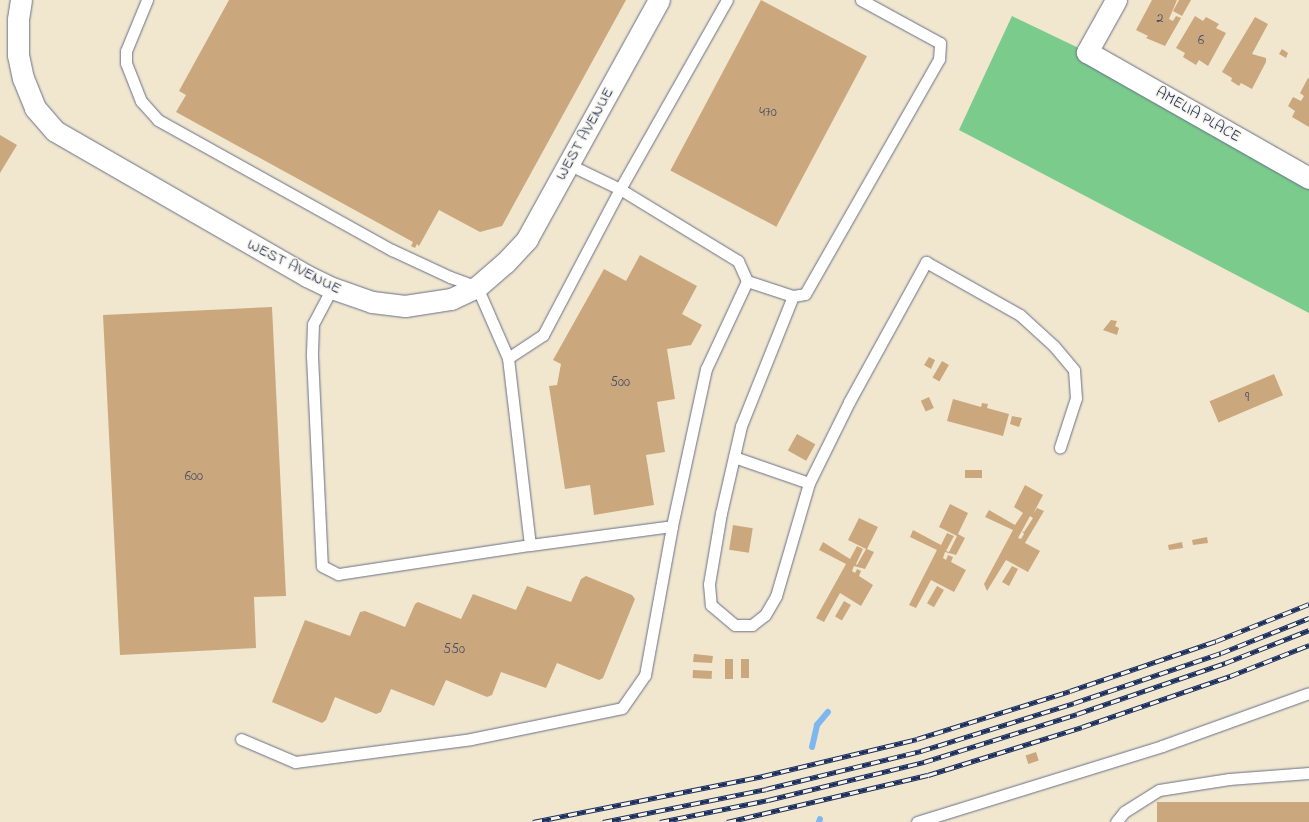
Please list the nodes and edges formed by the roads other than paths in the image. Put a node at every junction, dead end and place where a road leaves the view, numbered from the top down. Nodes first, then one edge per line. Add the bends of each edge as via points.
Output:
1 (21, 0) edge
2 (147, 0) edge
3 (659, 0) edge
4 (728, 0) edge
5 (861, 0) edge
6 (1116, 0) edge
7 (568, 164) junction
8 (1309, 178) edge
9 (620, 189) junction
10 (747, 281) junction
11 (477, 287) junction
12 (332, 288) junction
13 (793, 296) junction
14 (508, 358) junction
15 (1060, 447) dead end
16 (734, 457) junction
17 (809, 483) junction
18 (672, 526) junction
19 (530, 545) junction
20 (1309, 694) edge
21 (241, 739) dead end
22 (1309, 773) edge
23 (917, 822) edge
24 (1116, 822) edge

1 - 12 street, WEST AVENUE via 18,55 35,108 55,131 173,201
2 - 11 lane via 127,46 126,63 141,101 158,120 392,250 450,278
3 - 7 street, WEST AVENUE
4 - 9 lane
5 - 13 lane via 940,43 939,59 805,294
6 - 8 street, AMELIA PLACE via 1087,52
7 - 9 lane
7 - 11 street, WEST AVENUE via 527,240
9 - 10 lane via 738,261
9 - 14 lane via 543,335
10 - 13 lane
10 - 18 lane via 706,369
11 - 12 street, WEST AVENUE via 451,299 427,305 405,306 372,302
11 - 14 lane
12 - 19 lane via 313,324 312,356 322,566 338,574
13 - 16 lane via 761,371 741,426
14 - 19 lane
15 - 17 lane via 1076,398 1074,370 1054,346 1020,315 926,262 849,402
16 - 17 lane
16 - 17 lane via 720,513 709,584 711,606 735,625 752,625 765,615 776,596
18 - 19 lane
18 - 21 lane via 645,676 622,708 471,739 295,762
20 - 23 lane via 1162,746
22 - 24 lane via 1229,779 1159,790 1124,812

